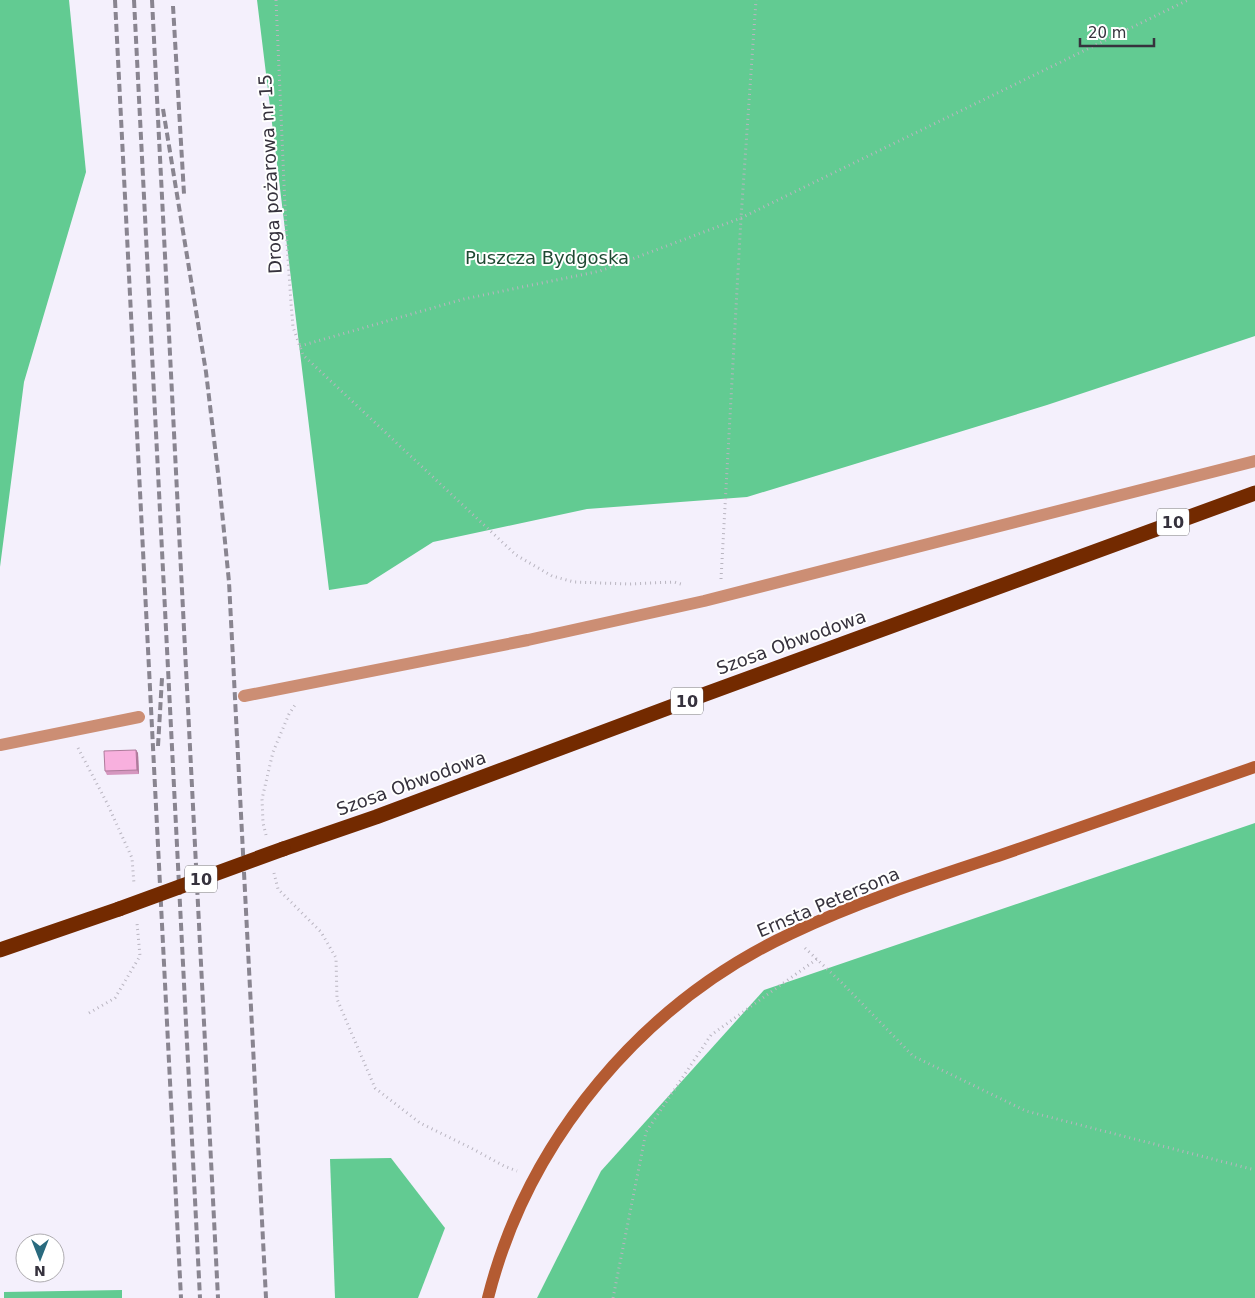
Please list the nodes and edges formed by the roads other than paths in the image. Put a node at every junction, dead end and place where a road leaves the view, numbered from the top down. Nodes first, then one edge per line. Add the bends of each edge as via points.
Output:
1 (1255, 462) edge
2 (1255, 492) edge
3 (244, 696) dead end
4 (139, 716) dead end
5 (0, 745) edge
6 (1255, 767) edge
7 (0, 950) edge
8 (488, 1298) edge

1 - 3 lane via 704,601 528,640
2 - 7 highway, Szosa Obwodowa / 10, bridge via 376,817
4 - 5 lane
6 - 8 street, Ernsta Petersona via 876,898 789,934 716,976 633,1044 585,1099 534,1178 506,1238

